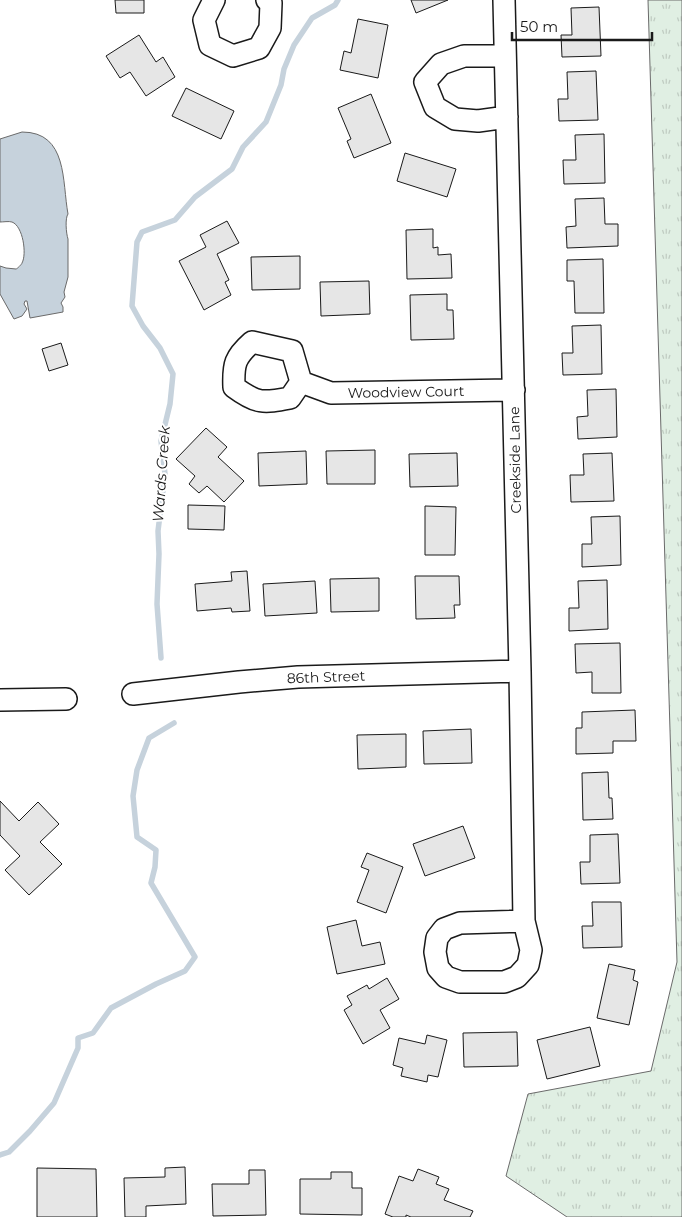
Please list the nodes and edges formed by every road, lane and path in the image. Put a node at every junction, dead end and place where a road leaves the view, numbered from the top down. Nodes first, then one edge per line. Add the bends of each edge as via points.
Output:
1 (214, 0) edge
2 (267, 0) edge
3 (504, 0) edge
4 (506, 56) junction
5 (507, 117) junction
6 (301, 382) dead end
7 (514, 390) junction
8 (520, 671) junction
9 (133, 694) dead end
10 (66, 699) dead end
11 (0, 700) edge
12 (524, 921) junction

1 - 2 street via 204,20 210,45 232,56 259,48 270,28 271,3
3 - 4 street, Creekside Lane
4 - 5 street, Creekside Lane
4 - 5 street via 464,56 440,64 426,82 436,107 455,119 478,121
5 - 7 street, Creekside Lane
6 - 7 street, Woodview Court via 331,393
7 - 8 street, Creekside Lane
8 - 9 street, 86th Street via 298,677
8 - 12 street, Creekside Lane
10 - 11 street
12 - 12 street, Creekside Lane via 460,923 444,929 437,938 434,952 438,968 446,977 460,982 504,982 517,977 528,965 530,950

